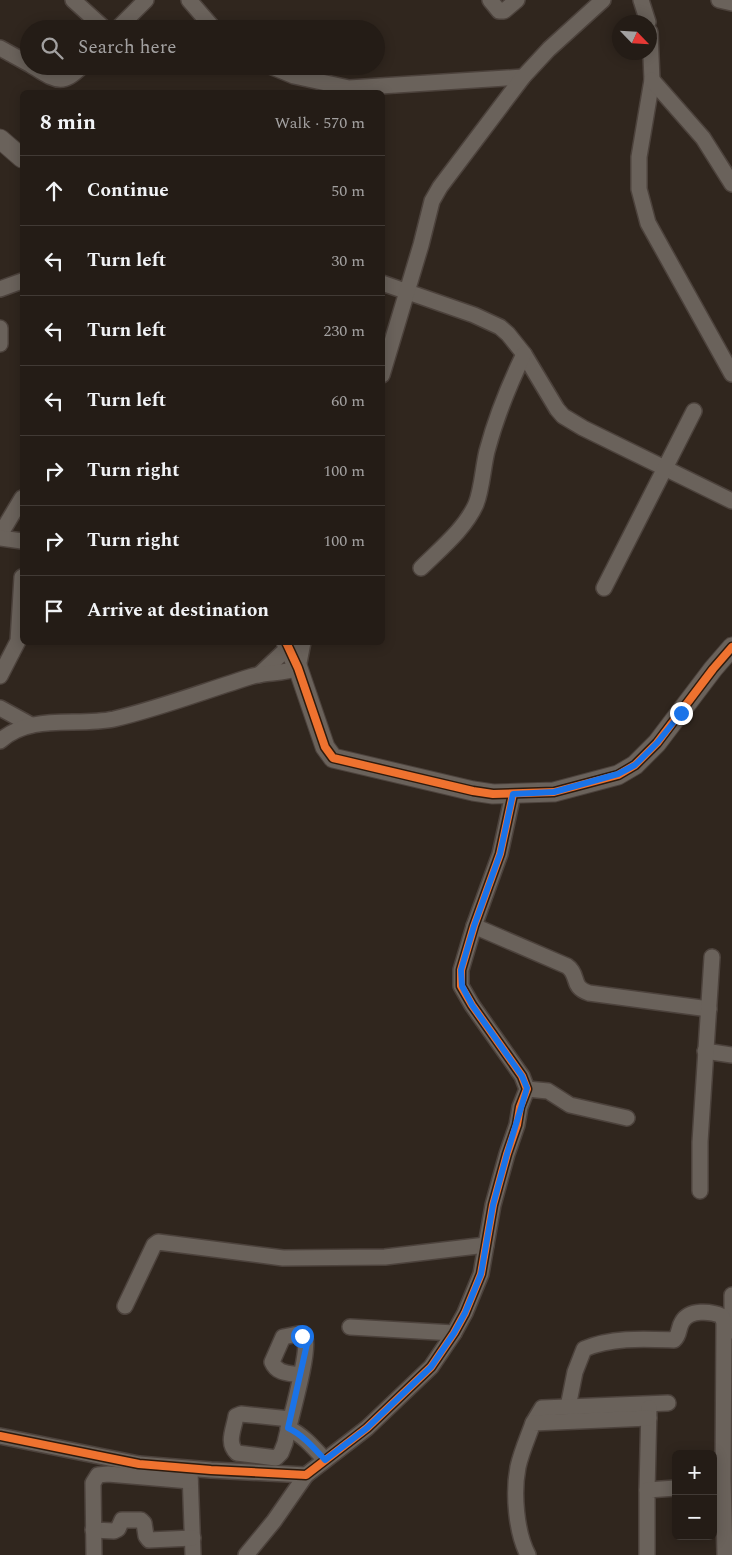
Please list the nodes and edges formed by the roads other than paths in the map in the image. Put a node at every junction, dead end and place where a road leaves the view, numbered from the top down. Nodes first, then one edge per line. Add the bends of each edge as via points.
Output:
1 (73, 0) edge
2 (146, 0) edge
3 (189, 0) edge
4 (490, 0) edge
5 (517, 0) edge
6 (603, 0) edge
7 (641, 0) edge
8 (719, 0) edge
9 (732, 2) edge
10 (646, 15) edge
11 (95, 20) edge
12 (126, 20) edge
13 (206, 20) edge
14 (0, 48) edge
15 (20, 59) edge
16 (651, 60) edge
17 (48, 75) edge
18 (72, 75) edge
19 (292, 75) edge
20 (523, 77) junction
21 (652, 80) junction
22 (0, 139) edge
23 (20, 156) edge
24 (732, 184) edge
25 (20, 282) edge
26 (385, 284) edge
27 (0, 289) edge
28 (408, 292) junction
29 (0, 328) edge
30 (0, 344) edge
31 (524, 354) junction
32 (385, 366) edge
33 (731, 372) edge
34 (694, 411) dead end
35 (666, 468) junction
36 (20, 500) edge
37 (732, 501) edge
38 (6, 513) edge
39 (0, 537) edge
40 (20, 541) edge
41 (422, 568) dead end
42 (604, 588) dead end
43 (20, 610) edge
44 (291, 645) edge
45 (293, 645) edge
46 (732, 648) edge
47 (298, 668) junction
48 (259, 675) junction
49 (0, 676) edge
50 (0, 708) edge
51 (31, 725) junction
52 (0, 741) edge
53 (513, 794) junction
54 (474, 926) junction
55 (712, 957) dead end
56 (709, 1009) junction
57 (705, 1051) junction
58 (732, 1055) edge
59 (527, 1088) junction
60 (627, 1118) dead end
61 (700, 1191) dead end
62 (486, 1245) junction
63 (732, 1295) edge
64 (125, 1306) dead end
65 (350, 1327) dead end
66 (454, 1333) junction
67 (300, 1376) dead end
68 (732, 1392) edge
69 (732, 1400) edge
70 (668, 1403) dead end
71 (568, 1407) junction
72 (649, 1411) junction
73 (533, 1423) junction
74 (0, 1436) edge
75 (325, 1460) junction
76 (190, 1475) junction
77 (306, 1475) junction
78 (723, 1487) edge
79 (672, 1488) edge
80 (647, 1490) junction
81 (93, 1530) junction
82 (193, 1538) junction
83 (94, 1555) edge
84 (193, 1555) edge
85 (246, 1555) edge
86 (528, 1555) edge
87 (647, 1555) edge
88 (725, 1555) edge

1 - 11 street
2 - 12 street
3 - 13 street
4 - 5 street via 499,11
6 - 20 street
7 - 10 street
8 - 9 street
14 - 15 street
16 - 21 street
17 - 18 street via 60,80
19 - 20 street via 349,88
20 - 28 street via 432,201
21 - 24 street via 703,138
21 - 33 street via 639,157 639,189 648,223
22 - 23 street
25 - 27 street
26 - 28 street
28 - 31 street via 492,322 508,334
28 - 32 street
29 - 30 street
31 - 35 street via 563,416
31 - 41 street via 496,422 477,502 469,517
34 - 35 street
35 - 37 street
35 - 42 street
36 - 38 street
38 - 39 street
39 - 40 street
43 - 49 street via 18,642
44 - 48 street
45 - 47 street
46 - 53 street via 657,743 635,765 618,774 554,792
47 - 48 street
47 - 53 street via 325,747 334,758 474,791
48 - 51 street via 111,719
50 - 51 street
51 - 52 street via 10,732
53 - 54 street via 500,854
54 - 56 street via 566,966 572,970 577,986 589,993
54 - 59 street via 461,970 462,986
55 - 56 street
56 - 57 street
57 - 58 street
57 - 61 street
59 - 60 street via 548,1092 570,1104
59 - 62 street via 493,1205
62 - 64 street via 385,1257 283,1258 158,1242
62 - 66 street via 481,1274
63 - 68 street
65 - 66 street
66 - 75 street via 431,1367 367,1428
67 - 75 street via 289,1423
68 - 69 street
70 - 72 street
71 - 72 street
71 - 73 street via 542,1408
71 - 78 street via 575,1372 584,1349 624,1340 674,1340 681,1323 695,1312 722,1316
72 - 73 street
72 - 80 street
73 - 86 street via 518,1467 516,1507
74 - 76 street
75 - 77 street
76 - 77 street
76 - 81 street via 98,1475 93,1483
76 - 82 street
77 - 85 street
78 - 88 street
79 - 80 street
80 - 87 street
81 - 82 street via 114,1531 122,1520 140,1520 149,1540
81 - 83 street
82 - 84 street

